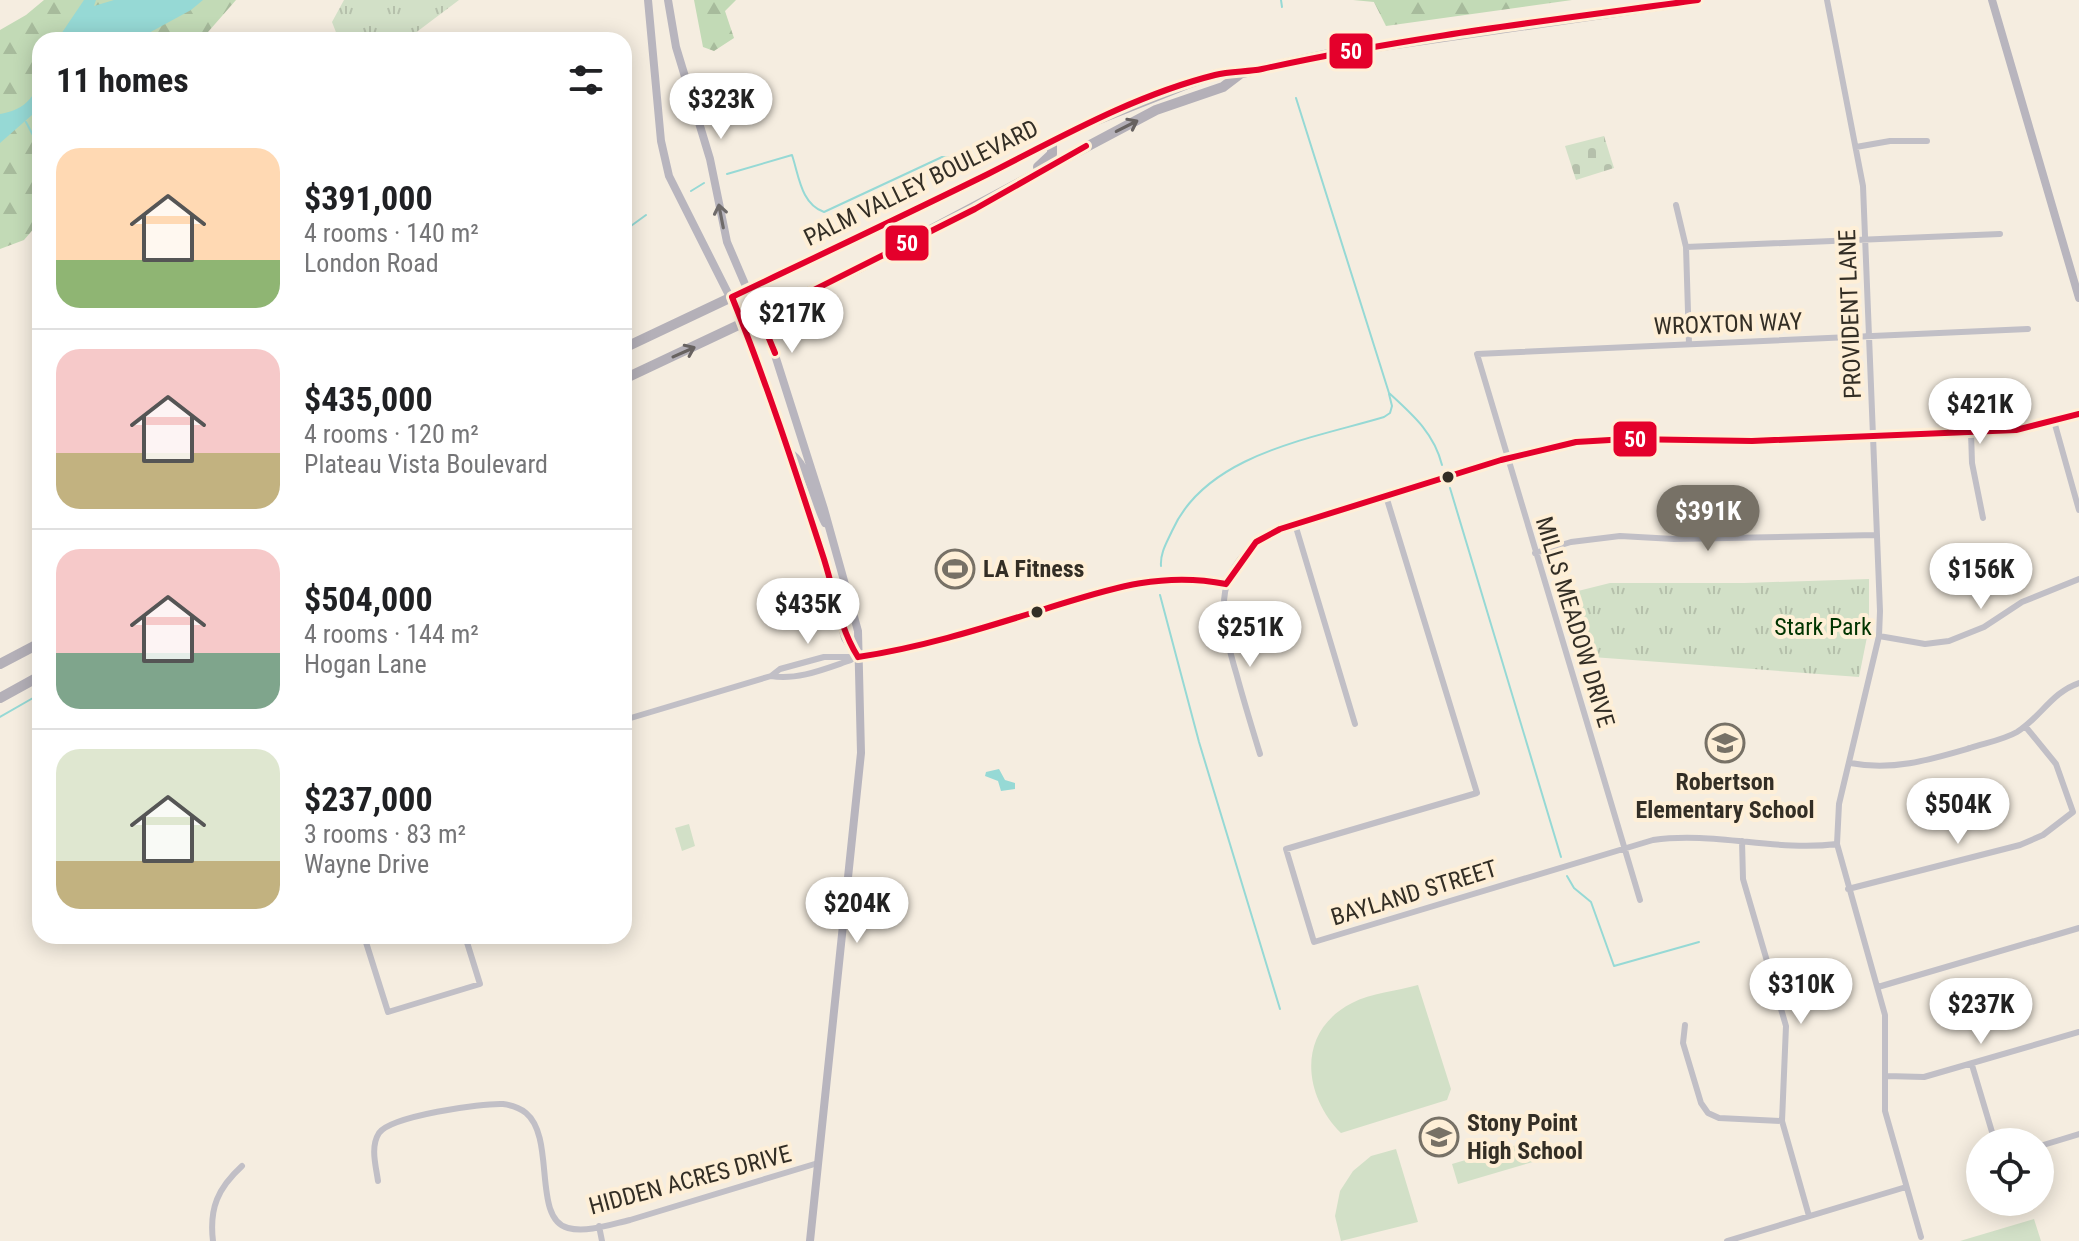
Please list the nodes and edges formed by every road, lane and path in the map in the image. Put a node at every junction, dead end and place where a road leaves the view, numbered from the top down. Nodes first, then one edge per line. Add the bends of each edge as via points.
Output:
1 (648, 0) edge
2 (668, 0) edge
3 (1698, 0) edge
4 (1827, 0) edge
5 (1992, 0) edge
6 (1242, 73) junction
7 (1927, 141) dead end
8 (1052, 142) junction
9 (1856, 147) junction
10 (1676, 205) dead end
11 (975, 209) junction
12 (2000, 234) dead end
13 (1865, 240) junction
14 (1686, 247) junction
15 (748, 289) junction
16 (732, 297) junction
17 (2079, 298) edge
18 (760, 317) junction
19 (744, 325) junction
20 (2028, 329) dead end
21 (1869, 336) junction
22 (632, 344) edge
23 (1689, 344) junction
24 (1477, 354) joint
25 (632, 375) edge
26 (2079, 414) edge
27 (2054, 421) junction
28 (1971, 432) junction
29 (1873, 436) junction
30 (788, 452) junction
31 (1508, 458) junction
32 (1386, 496) junction
33 (2079, 510) edge
34 (1983, 518) dead end
35 (1295, 524) junction
36 (831, 534) junction
37 (1877, 535) junction
38 (1535, 553) junction
39 (2079, 579) edge
40 (1226, 584) junction
41 (1879, 636) junction
42 (32, 647) edge
43 (858, 657) junction
44 (0, 664) edge
45 (771, 676) junction
46 (32, 680) edge
47 (2079, 683) edge
48 (0, 698) edge
49 (632, 718) edge
50 (1355, 724) dead end
51 (2025, 726) junction
52 (1260, 754) dead end
53 (1850, 763) junction
54 (1742, 841) junction
55 (1837, 844) junction
56 (1625, 846) junction
57 (1848, 889) junction
58 (1640, 900) dead end
59 (2079, 928) edge
60 (367, 944) edge
61 (468, 944) edge
62 (1878, 987) junction
63 (1685, 1025) dead end
64 (2079, 1032) edge
65 (1972, 1065) junction
66 (1886, 1076) junction
67 (1782, 1121) junction
68 (1991, 1128) edge
69 (2079, 1134) edge
70 (2054, 1142) edge
71 (818, 1163) junction
72 (242, 1166) dead end
73 (378, 1181) dead end
74 (1906, 1187) junction
75 (1809, 1216) junction
76 (599, 1226) junction
77 (1921, 1237) dead end
78 (213, 1241) edge
79 (602, 1241) edge
80 (810, 1241) edge
81 (1727, 1241) edge

1 - 16 main road via 669,176
15 -> 2 main road via 727,242
3 - 6 highway, PALM VALLEY BOULEVARD via 1334,53
4 - 9 street, PROVIDENT LANE
5 - 17 main road
6 - 8 highway, PALM VALLEY BOULEVARD via 1217,74 1145,99
11 -> 6 highway, PALM VALLEY BOULEVARD via 1156,110 1223,87
7 - 9 street
8 - 11 highway via 1045,163 978,200
8 - 15 highway, PALM VALLEY BOULEVARD
9 - 13 street, PROVIDENT LANE
10 - 14 street
11 - 18 highway, PALM VALLEY BOULEVARD
12 - 13 street
13 - 14 street
13 - 21 street, PROVIDENT LANE
14 - 23 street
15 - 16 highway, PALM VALLEY BOULEVARD
15 - 18 main road
16 - 19 main road
16 - 22 highway, PALM VALLEY BOULEVARD
18 - 19 highway, PALM VALLEY BOULEVARD
18 - 36 main road
25 -> 19 highway, PALM VALLEY BOULEVARD
19 - 30 main road
20 - 21 street, WROXTON WAY
21 - 23 street, WROXTON WAY
21 - 29 street, PROVIDENT LANE
23 - 24 street, WROXTON WAY
24 - 31 street, MILLS MEADOW DRIVE
26 - 27 street
27 - 28 street
27 - 33 street
28 - 29 street
28 - 34 street
29 - 31 street via 1601,439
29 - 37 street, PROVIDENT LANE
30 - 36 main road via 802,465
30 - 43 main road via 845,638
31 - 32 street
31 - 38 street, MILLS MEADOW DRIVE
32 - 35 street
32 - 56 street, BAYLAND STREET via 1477,793 1286,849 1314,942
35 - 40 street via 1256,542
35 - 50 street
36 - 43 main road via 858,631
37 - 38 street via 1620,536
37 - 41 street, PROVIDENT LANE
38 - 56 street, MILLS MEADOW DRIVE
39 - 41 street via 1949,641 1925,644
40 - 43 street via 1187,577 1137,582 906,650
40 - 52 street via 1225,637
41 - 53 street, PROVIDENT LANE
42 - 44 highway
43 - 45 street via 825,669
43 - 45 street via 824,657
43 - 71 main road via 861,753
45 - 49 street
46 - 48 highway
47 - 51 street via 2056,696
51 - 53 street via 2004,738 1914,764
51 - 57 street via 2056,764 2073,812 2020,845
53 - 55 street, PROVIDENT LANE via 1839,804
54 - 55 street, BAYLAND STREET
54 - 56 street, BAYLAND STREET via 1682,837
54 - 67 street via 1743,879 1786,1026
55 - 57 street, PROVIDENT LANE
56 - 58 street, MILLS MEADOW DRIVE
57 - 62 street, PROVIDENT LANE
59 - 62 street
60 - 61 street via 388,1012 480,984
62 - 66 street, PROVIDENT LANE via 1887,1027
63 - 67 street via 1683,1043 1708,1113
64 - 65 street
65 - 66 street via 1924,1077
65 - 68 street
66 - 74 street, PROVIDENT LANE via 1885,1111
67 - 75 street
69 - 70 street
71 - 76 street, HIDDEN ACRES DRIVE
71 - 80 main road
72 - 78 street via 218,1194 211,1218
73 - 76 street, HIDDEN ACRES DRIVE via 374,1146 388,1124 510,1105 526,1113 539,1132 553,1218 568,1228
74 - 75 street
74 - 77 street, PROVIDENT LANE
75 - 81 street
76 - 79 street

